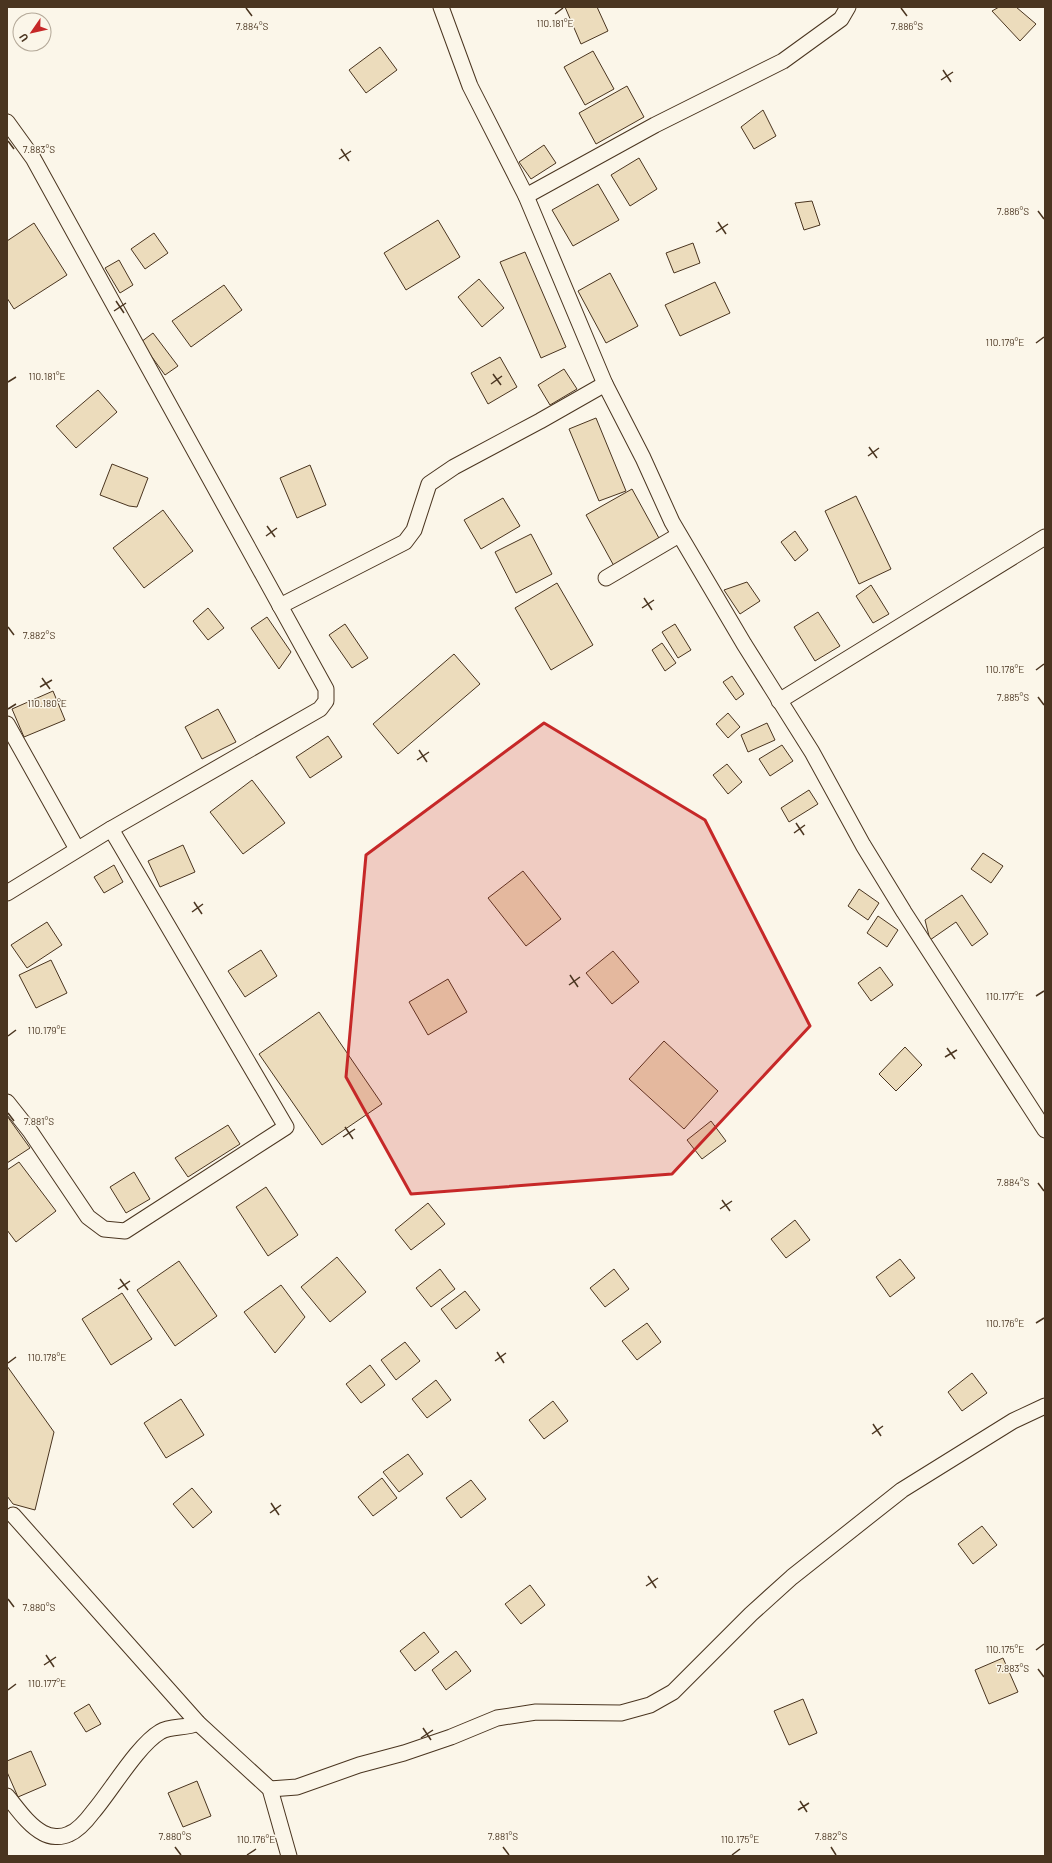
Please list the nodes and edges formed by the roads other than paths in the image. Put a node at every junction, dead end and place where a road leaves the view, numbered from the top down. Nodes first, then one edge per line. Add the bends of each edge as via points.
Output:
1 (441, 7) edge
2 (848, 7) edge
3 (7, 122) edge
4 (526, 196) junction
5 (605, 384) junction
6 (679, 535) junction
7 (1045, 537) edge
8 (606, 578) dead end
9 (280, 606) junction
10 (779, 701) junction
11 (7, 724) edge
12 (111, 829) junction
13 (77, 849) junction
14 (7, 893) edge
15 (7, 1102) edge
16 (1045, 1130) edge
17 (1045, 1406) edge
18 (14, 1515) dead end
19 (198, 1723) junction
20 (270, 1789) junction
21 (7, 1796) edge
22 (289, 1856) edge

1 - 4 street via 470,86
2 - 4 street via 841,19 783,61 654,125
3 - 9 street via 33,158
4 - 5 street
5 - 6 street
5 - 9 street via 454,467 429,484 414,530 405,542
6 - 8 street
6 - 10 street
7 - 10 street
9 - 12 street via 326,689 326,701 320,709
10 - 16 street via 812,752 863,845 904,912
11 - 13 street
12 - 13 street
12 - 15 street via 286,1127 125,1230 104,1229 88,1217 30,1131
13 - 14 street
17 - 20 street via 1013,1421 902,1490 792,1577 751,1614 674,1692 650,1705 621,1713 536,1712 497,1718 451,1737 298,1787
18 - 19 street
19 - 20 street
19 - 21 street via 160,1732 131,1762 83,1825 70,1834 49,1836 41,1833
20 - 22 street

